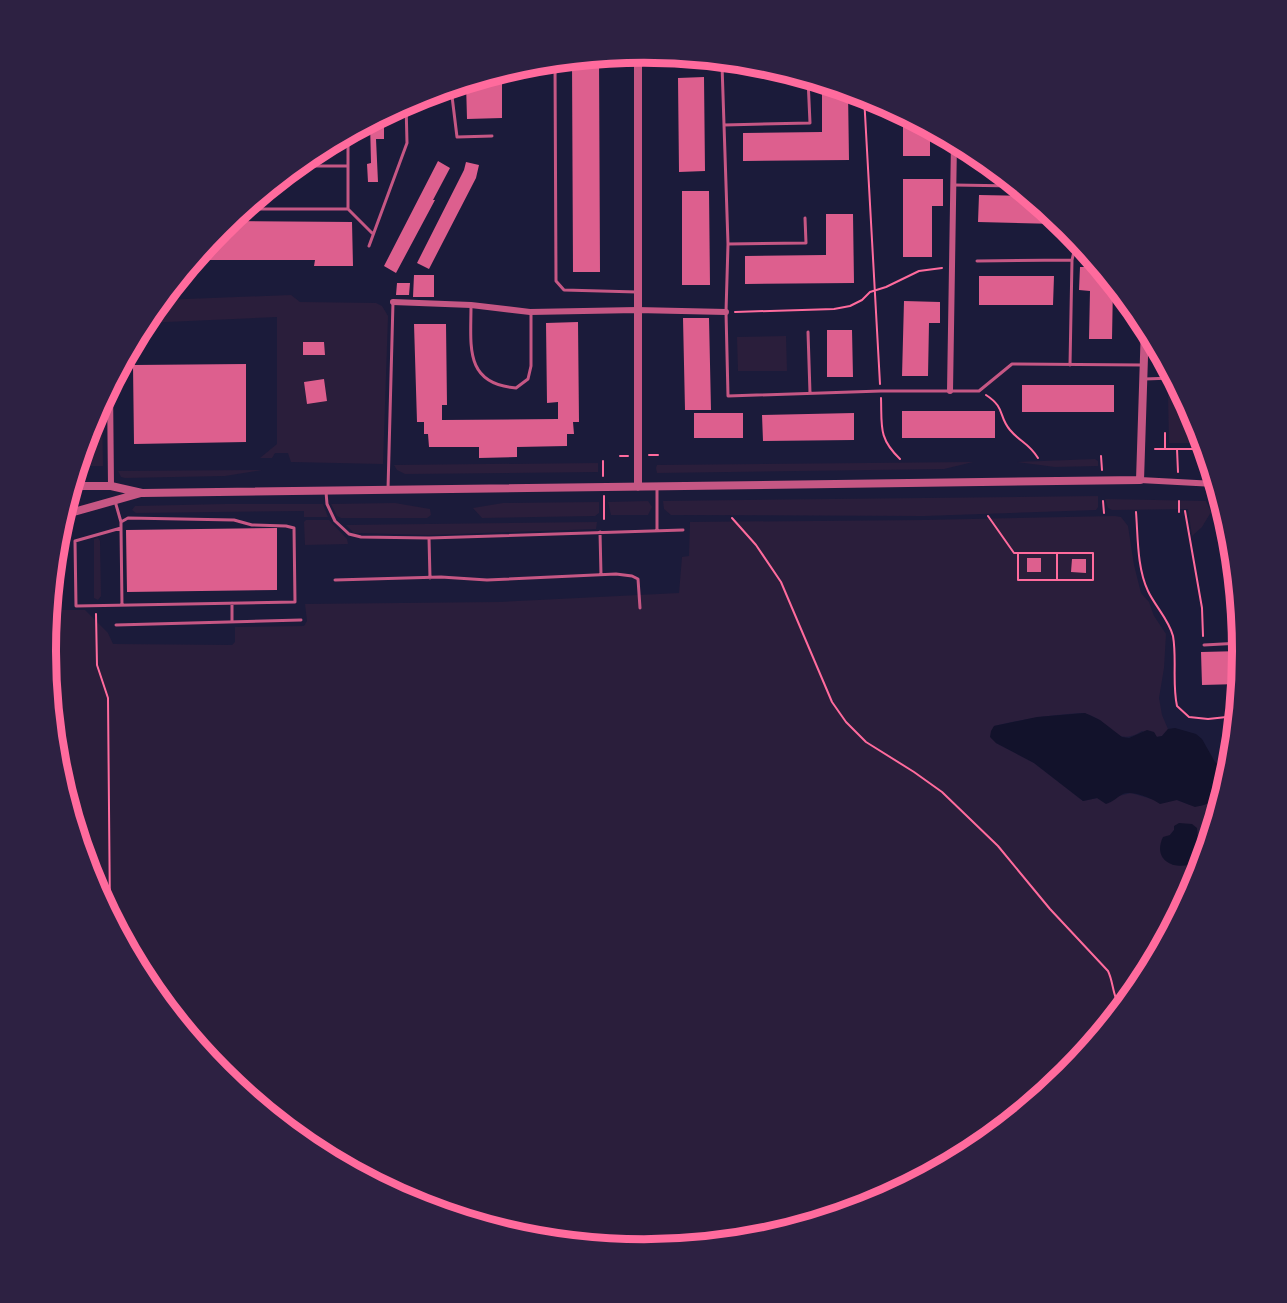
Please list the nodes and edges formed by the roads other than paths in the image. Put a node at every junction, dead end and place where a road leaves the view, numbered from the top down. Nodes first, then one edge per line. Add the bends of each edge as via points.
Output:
1 (638, 63) edge
2 (722, 69) edge
3 (555, 71) edge
4 (808, 88) edge
5 (452, 96) edge
6 (406, 113) edge
7 (724, 125) junction
8 (492, 136) dead end
9 (348, 143) edge
10 (954, 152) edge
11 (313, 166) edge
12 (348, 166) junction
13 (952, 185) junction
14 (1002, 186) edge
15 (256, 209) edge
16 (348, 209) junction
17 (805, 218) dead end
18 (373, 234) junction
19 (728, 244) junction
20 (369, 246) dead end
21 (1074, 252) edge
22 (1072, 260) junction
23 (977, 261) dead end
24 (637, 292) junction
25 (393, 302) joint
26 (471, 305) junction
27 (637, 310) junction
28 (531, 312) junction
29 (726, 312) junction
30 (808, 332) dead end
31 (1145, 344) edge
32 (1070, 365) junction
33 (1144, 365) junction
34 (1164, 378) edge
35 (1144, 379) junction
36 (950, 391) junction
37 (810, 393) junction
38 (110, 404) edge
39 (1140, 480) junction
40 (1206, 484) edge
41 (80, 486) edge
42 (111, 486) junction
43 (638, 487) junction
44 (657, 487) junction
45 (388, 489) junction
46 (326, 490) junction
47 (142, 493) junction
48 (115, 500) junction
49 (73, 512) edge
50 (121, 522) junction
51 (121, 528) junction
52 (683, 530) dead end
53 (657, 531) junction
54 (600, 532) junction
55 (429, 538) junction
56 (601, 575) junction
57 (430, 578) junction
58 (335, 580) dead end
59 (232, 603) junction
60 (122, 605) junction
61 (640, 608) dead end
62 (301, 620) dead end
63 (232, 622) junction
64 (116, 625) dead end
65 (1232, 644) edge
66 (1204, 645) road end

1 - 24 street
2 - 7 lane
3 - 24 lane via 556,281 564,290
4 - 7 lane via 810,123
5 - 8 lane via 458,137
6 - 18 lane via 407,143
7 - 19 lane
9 - 12 lane
10 - 13 street
11 - 12 lane
12 - 16 lane
13 - 14 lane
13 - 36 street
15 - 16 lane
16 - 18 lane
17 - 19 lane via 806,243
18 - 20 lane
19 - 29 lane
21 - 22 lane
22 - 23 lane
22 - 32 lane
24 - 27 street
25 - 26 street
25 - 45 lane
26 - 28 street
26 - 28 lane via 471,357 478,372 504,387 516,388 528,379
27 - 28 street
27 - 29 street
27 - 43 street
29 - 37 lane via 728,396
30 - 37 lane
31 - 33 street
32 - 33 lane
32 - 36 lane via 1012,364 979,391
33 - 35 street
34 - 35 lane
35 - 39 street
36 - 37 lane
38 - 42 street
39 - 40 street
39 - 44 street
41 - 42 street
42 - 47 street
43 - 44 street
43 - 45 street
44 - 53 lane
45 - 46 street
46 - 47 street
46 - 55 lane via 327,504 335,520 349,534
47 - 48 street
48 - 49 street
48 - 50 lane
50 - 51 lane
50 - 59 lane via 128,518 234,520 294,528 295,602
51 - 60 lane
51 - 60 lane via 75,541 76,606
52 - 53 lane
53 - 54 lane
54 - 55 lane
54 - 56 lane
55 - 57 lane
56 - 57 lane
56 - 61 lane via 638,579
57 - 58 lane
59 - 60 lane
59 - 63 lane
62 - 63 lane
63 - 64 lane
65 - 66 lane

